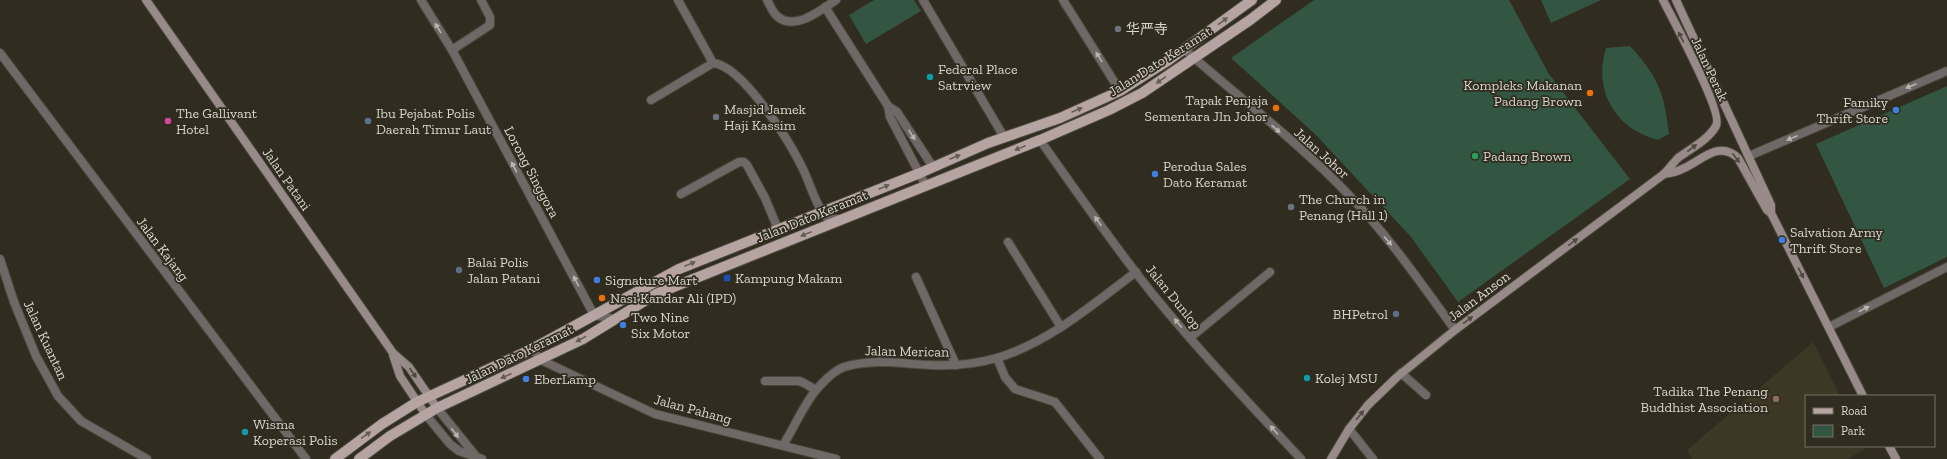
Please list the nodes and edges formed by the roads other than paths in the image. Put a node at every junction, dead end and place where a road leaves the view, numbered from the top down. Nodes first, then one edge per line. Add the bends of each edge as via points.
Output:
1 (146, 0) edge
2 (421, 0) edge
3 (481, 0) edge
4 (678, 0) edge
5 (767, 0) edge
6 (836, 0) edge
7 (924, 0) edge
8 (1063, 0) edge
9 (1252, 0) edge
10 (1276, 0) edge
11 (1663, 0) edge
12 (1676, 0) edge
13 (825, 7) junction
14 (1184, 49) junction
15 (452, 50) junction
16 (0, 55) edge
17 (1194, 58) junction
18 (713, 63) junction
19 (1947, 71) edge
20 (1120, 91) junction
21 (650, 100) dead end
22 (888, 106) junction
23 (1004, 137) junction
24 (1040, 140) junction
25 (1749, 156) junction
26 (933, 167) junction
27 (920, 173) junction
28 (1664, 174) junction
29 (926, 186) junction
30 (681, 194) dead end
31 (821, 212) junction
32 (1771, 213) junction
33 (842, 219) junction
34 (778, 229) junction
35 (1008, 242) dead end
36 (0, 259) edge
37 (1947, 267) edge
38 (1136, 272) junction
39 (1270, 272) dead end
40 (916, 277) dead end
41 (594, 316) junction
42 (614, 318) junction
43 (1061, 327) junction
44 (1829, 327) junction
45 (1455, 330) junction
46 (1190, 338) junction
47 (532, 349) junction
48 (392, 354) junction
49 (997, 358) junction
50 (541, 360) junction
51 (956, 365) junction
52 (1401, 374) junction
53 (766, 381) dead end
54 (816, 390) junction
55 (1426, 395) dead end
56 (1863, 395) edge
57 (428, 396) junction
58 (417, 402) junction
59 (437, 408) junction
60 (426, 415) junction
61 (1349, 429) junction
62 (783, 446) junction
63 (1890, 447) edge
64 (478, 457) edge
65 (147, 459) edge
66 (306, 459) edge
67 (335, 459) edge
68 (358, 459) edge
69 (836, 459) edge
70 (1100, 459) edge
71 (1301, 459) edge
72 (1331, 459) edge
73 (1373, 459) edge
74 (1896, 459) edge

1 - 48 main road, Jalan Patani
15 -> 2 street, Lorong Singgora
3 - 15 street via 490,17 490,25
4 - 18 street
5 - 13 street via 777,16 787,21 800,21
6 - 13 street
7 - 23 street
20 -> 8 street
14 -> 9 main road, Jalan Dato Keramat
10 - 17 main road, Jalan Dato Keramat
28 -> 11 main road, Jalan Perak via 1676,160 1711,133 1717,124 1717,118 1711,98
12 - 25 main road, Jalan Perak
13 - 22 street
14 - 17 street, Jalan Johor
14 - 20 main road, Jalan Dato Keramat
41 -> 15 street, Lorong Singgora
16 - 66 street, Jalan Kajang
17 -> 24 main road, Jalan Dato Keramat via 1142,93 1084,122
17 -> 45 street, Jalan Johor via 1346,192 1406,263
18 - 21 street
18 - 31 street via 721,64 740,79 774,119 802,167
19 -> 25 street
23 -> 20 main road, Jalan Dato Keramat via 1060,118
22 -> 26 street via 897,112
22 - 27 street via 890,117
26 -> 23 main road, Jalan Dato Keramat
24 -> 29 main road, Jalan Dato Keramat
38 -> 24 street, Jalan Dunlop
25 - 32 main road, Jalan Perak via 1771,205
26 - 27 main road, Jalan Dato Keramat
27 - 29 street
31 -> 27 main road, Jalan Dato Keramat
28 -> 32 main road, Jalan Perak via 1683,169 1710,153 1722,150 1732,152
45 -> 28 main road, Jalan Anson
29 - 33 main road, Jalan Dato Keramat
30 - 34 street via 744,162 765,198
31 - 33 street via 828,219
31 - 34 main road, Jalan Dato Keramat
32 -> 44 main road, Jalan Perak
33 -> 42 main road, Jalan Dato Keramat via 656,294
41 -> 34 main road, Jalan Dato Keramat via 679,268
35 - 43 street
36 - 65 street, Jalan Kuantan via 36,356 58,396 81,421
44 -> 37 street
38 - 43 street, Jalan Merican
46 -> 38 street, Jalan Dunlop
39 - 46 street
40 - 51 street
41 - 42 street
41 - 47 main road, Jalan Dato Keramat
42 -> 50 main road, Jalan Dato Keramat via 583,339
43 - 49 street, Jalan Merican via 1028,346
44 - 56 main road, Jalan Perak
45 - 52 main road, Jalan Anson
71 -> 46 street, Jalan Dunlop
47 - 50 street, Jalan Pahang
47 - 57 main road, Jalan Dato Keramat
48 -> 57 main road, Jalan Patani via 408,367
48 - 58 main road, Jalan Patani via 400,376
49 - 51 street, Jalan Merican
49 - 70 street via 1005,377 1015,389 1055,402
50 -> 59 main road, Jalan Dato Keramat
50 - 62 street, Jalan Pahang via 655,414
51 - 54 street, Jalan Merican via 860,363 842,368
52 - 55 street
61 -> 52 main road, Jalan Anson via 1368,405
53 - 54 street via 799,381
54 - 62 street, Jalan Merican
57 - 58 main road, Jalan Dato Keramat
57 - 59 main road, Jalan Patani
58 - 60 main road, Jalan Patani
67 -> 58 main road, Jalan Dato Keramat
59 - 60 main road, Jalan Dato Keramat
59 -> 64 street
60 - 64 street via 450,444 459,451
60 - 68 main road, Jalan Dato Keramat
61 - 72 main road, Jalan Anson
61 - 73 street
62 - 69 street, Jalan Pahang
63 - 74 main road

